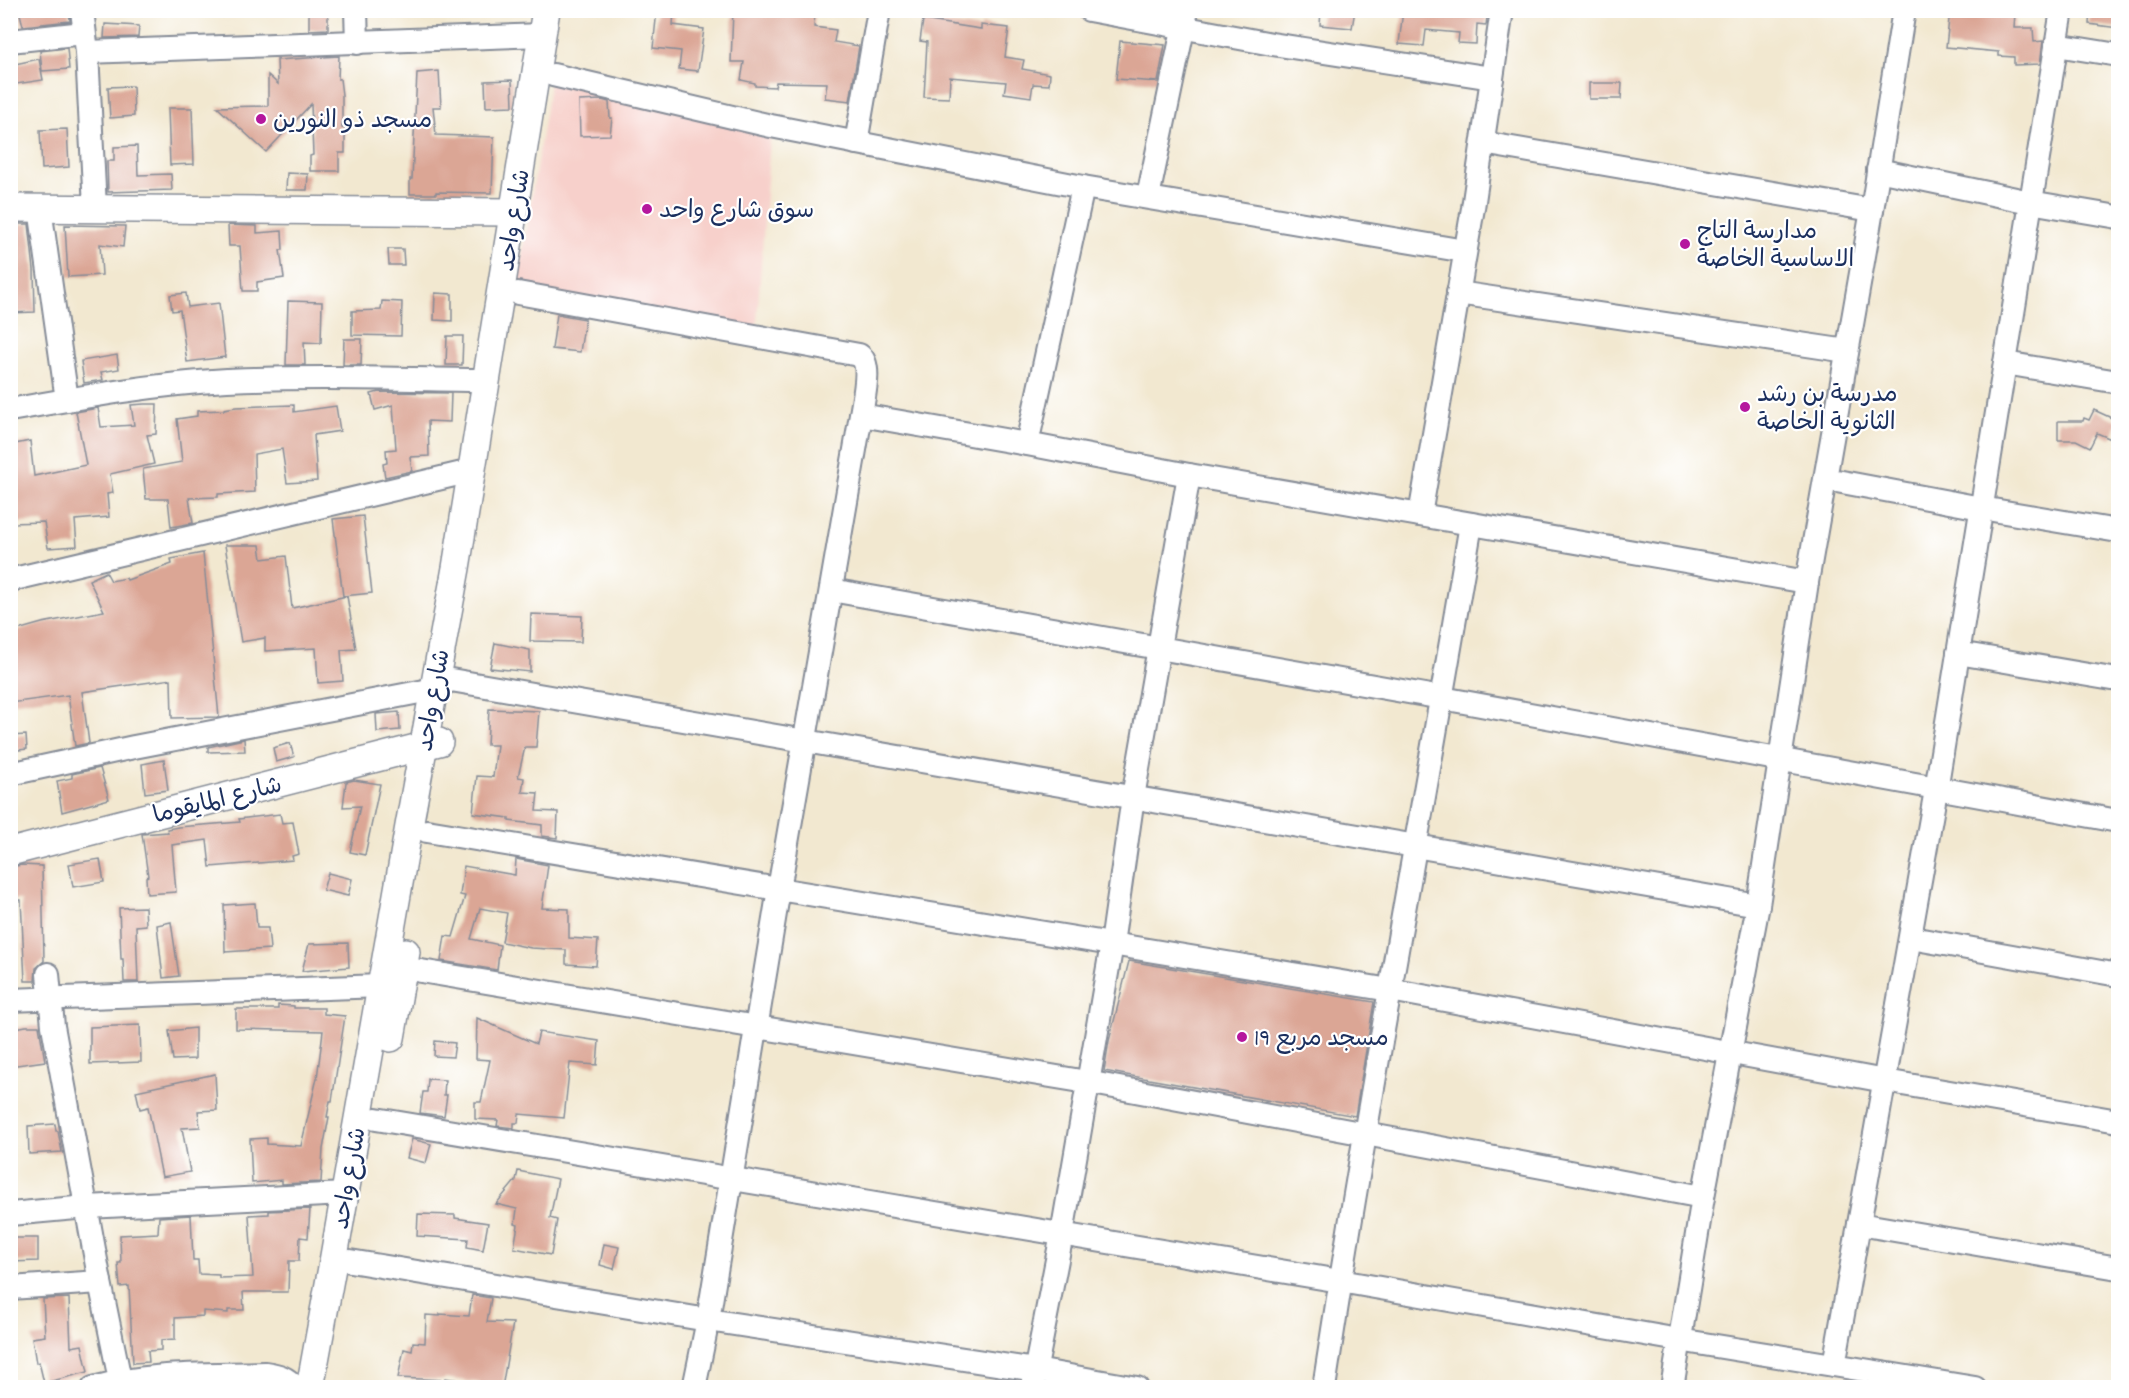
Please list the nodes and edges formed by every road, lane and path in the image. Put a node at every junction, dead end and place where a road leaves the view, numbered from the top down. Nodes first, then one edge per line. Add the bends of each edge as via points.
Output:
1 (82, 10) edge
2 (356, 10) edge
3 (564, 10) edge
4 (879, 10) edge
5 (1089, 10) edge
6 (1502, 10) edge
7 (1904, 10) edge
8 (2062, 10) edge
9 (1185, 19) edge
10 (544, 23) edge
11 (10, 41) edge
12 (86, 43) junction
13 (357, 43) junction
14 (2056, 45) junction
15 (2118, 55) edge
16 (553, 75) junction
17 (1492, 78) junction
18 (856, 142) junction
19 (1483, 144) junction
20 (1878, 170) junction
21 (1083, 187) junction
22 (1148, 197) junction
23 (2030, 202) junction
24 (10, 208) edge
25 (40, 208) junction
26 (95, 208) junction
27 (1872, 210) junction
28 (522, 212) junction
29 (2118, 217) edge
30 (1465, 251) junction
31 (1458, 292) junction
32 (518, 293) junction
33 (1847, 351) junction
34 (2005, 363) junction
35 (486, 380) junction
36 (2118, 382) edge
37 (67, 400) junction
38 (10, 410) edge
39 (861, 415) junction
40 (1027, 444) junction
41 (471, 471) junction
42 (1189, 475) junction
43 (1826, 478) junction
44 (1981, 508) junction
45 (1420, 515) junction
46 (1471, 524) junction
47 (2118, 531) edge
48 (10, 579) edge
49 (1807, 582) junction
50 (831, 590) junction
51 (1160, 648) junction
52 (1958, 653) junction
53 (2118, 680) edge
54 (443, 685) junction
55 (1442, 698) junction
56 (804, 741) junction
57 (432, 744) junction
58 (1782, 759) junction
59 (10, 774) edge
60 (1936, 790) junction
61 (1133, 797) junction
62 (2118, 822) edge
63 (427, 831) junction
64 (1414, 845) junction
65 (10, 852) edge
66 (779, 889) junction
67 (1758, 905) junction
68 (1911, 938) junction
69 (1112, 944) junction
70 (403, 968) junction
71 (48, 974) dead end
72 (2118, 975) edge
73 (381, 986) junction
74 (1390, 990) junction
75 (10, 1000) edge
76 (49, 1000) junction
77 (756, 1029) junction
78 (1730, 1052) junction
79 (1885, 1081) junction
80 (1087, 1082) junction
81 (376, 1119) junction
82 (2118, 1121) edge
83 (1364, 1133) junction
84 (731, 1178) junction
85 (345, 1194) junction
86 (1702, 1197) junction
87 (87, 1207) junction
88 (10, 1214) edge
89 (1859, 1224) junction
90 (1062, 1234) junction
91 (350, 1261) junction
92 (2118, 1268) edge
93 (1340, 1281) junction
94 (99, 1282) junction
95 (10, 1288) edge
96 (708, 1320) junction
97 (1679, 1341) junction
98 (1834, 1365) junction
99 (1034, 1379) edge
100 (120, 1380) junction
101 (93, 1388) edge
102 (296, 1388) edge
103 (310, 1388) edge
104 (328, 1388) edge
105 (694, 1388) edge
106 (1137, 1388) edge
107 (1324, 1388) edge
108 (1672, 1388) edge
109 (1975, 1388) edge

1 - 12 street
2 - 13 street
3 - 16 street, شارع واحد
4 - 18 street
5 - 9 street
6 - 17 street
7 - 20 street
8 - 14 street
9 - 17 street via 1272,44
9 - 22 street
10 - 13 street
10 - 28 street, شارع واحد
11 - 12 street
12 - 13 street
12 - 26 street
14 - 15 street
14 - 23 street
16 - 18 street
16 - 28 street, شارع واحد
17 - 19 street
18 - 21 street
19 - 27 street
19 - 30 street
20 - 23 street
20 - 27 street
21 - 22 street
21 - 40 street
22 - 30 street
23 - 29 street
23 - 34 street
24 - 25 street
25 - 26 street
25 - 37 street
26 - 28 street
27 - 33 street
28 - 32 street, شارع واحد
28 - 35 street, شارع واحد
30 - 31 street
31 - 33 street
31 - 45 street
32 - 39 street via 859,355 867,367
32 - 54 street, شارع واحد via 471,572
33 - 43 street
34 - 36 street
34 - 44 street
35 - 37 street via 226,380
35 - 41 street, شارع واحد
37 - 38 street
39 - 40 street
39 - 50 street
40 - 42 street
41 - 48 street
41 - 54 street, شارع واحد
42 - 45 street
42 - 51 street
43 - 44 street
43 - 49 street
44 - 47 street
44 - 52 street
45 - 46 street
46 - 49 street
46 - 55 street
49 - 58 street
50 - 51 street
50 - 56 street
51 - 55 street
51 - 61 street
52 - 53 street
52 - 60 street
54 - 56 street
54 - 57 street, شارع واحد
54 - 59 street
55 - 58 street
55 - 64 street
56 - 61 street
56 - 66 street
57 - 63 street, شارع واحد
57 - 65 street, شارع المايقوما
57 - 73 street, شارع واحد
58 - 60 street
58 - 67 street
60 - 62 street
60 - 68 street
61 - 64 street
61 - 69 street
63 - 66 street
63 - 70 street, شارع واحد
64 - 67 street
64 - 74 street
66 - 69 street
66 - 77 street
67 - 78 street
68 - 72 street
68 - 79 street
69 - 74 street
69 - 80 street
70 - 77 street
70 - 81 street, شارع واحد
71 - 76 street
73 - 76 street
73 - 85 street, شارع واحد
74 - 78 street
74 - 83 street
75 - 76 street
76 - 87 street
77 - 80 street
77 - 84 street
78 - 79 street
78 - 86 street
79 - 82 street
79 - 89 street
80 - 83 street
80 - 90 street
81 - 84 street
81 - 91 street, شارع واحد
83 - 86 street
83 - 93 street
84 - 90 street
84 - 96 street
85 - 87 street
85 - 103 street, شارع واحد
86 - 97 street
87 - 88 street
87 - 94 street
89 - 92 street
89 - 98 street
90 - 93 street
90 - 99 street
91 - 96 street
91 - 104 street, شارع واحد
93 - 97 street
93 - 107 street
94 - 95 street
94 - 100 street
96 - 99 street
96 - 105 street
97 - 98 street
97 - 108 street
98 - 109 street
99 - 106 street
100 - 101 street
100 - 102 street via 265,1373 289,1379

